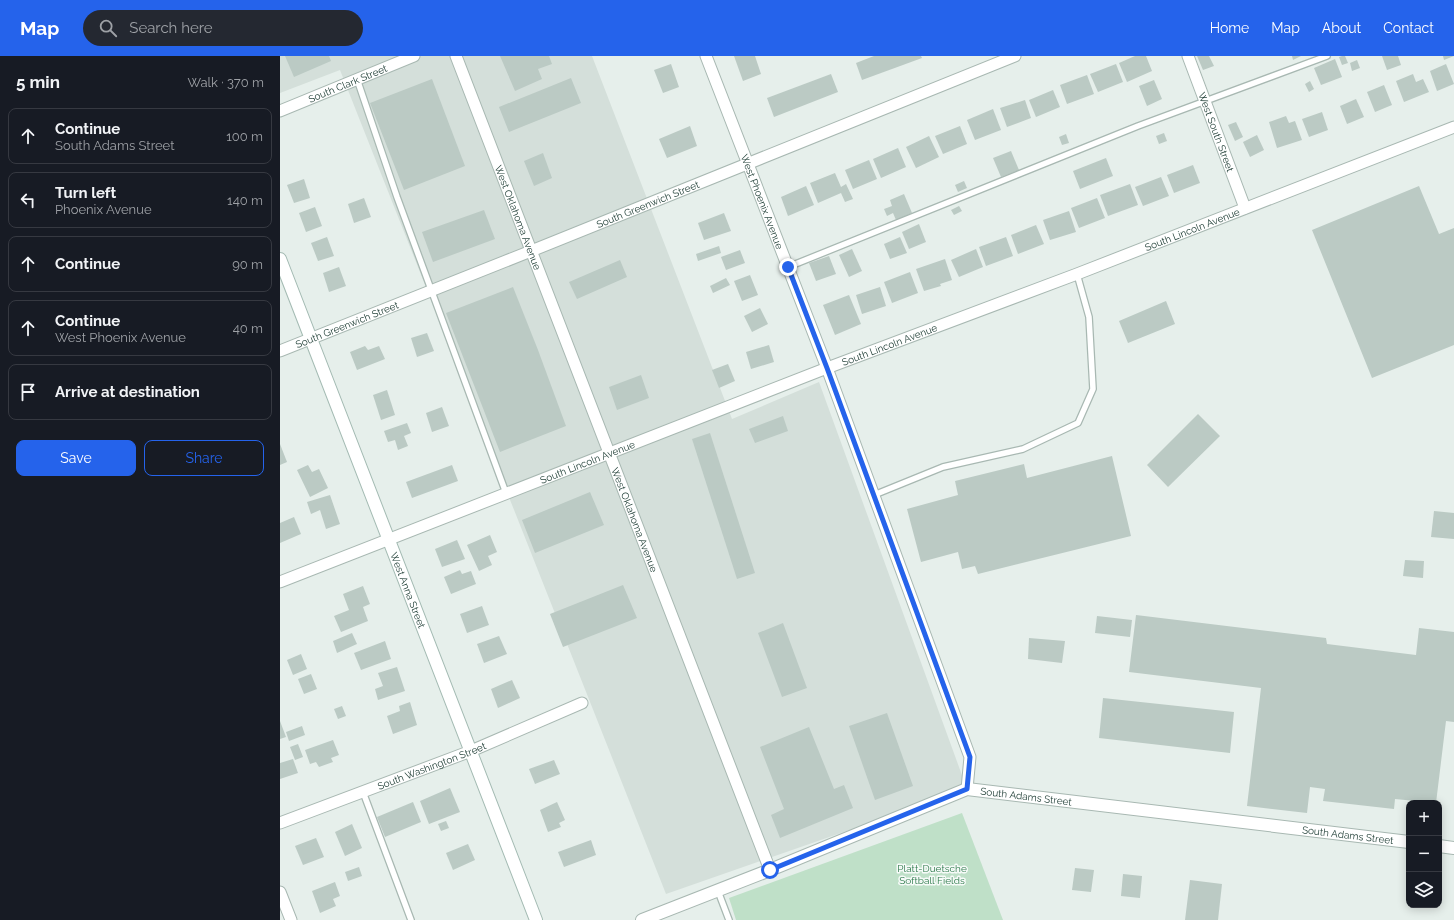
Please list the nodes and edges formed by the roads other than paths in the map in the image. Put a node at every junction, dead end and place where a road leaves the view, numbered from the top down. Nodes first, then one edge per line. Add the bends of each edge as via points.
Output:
1 (414, 56) edge
2 (456, 56) edge
3 (706, 56) edge
4 (1015, 56) edge
5 (1188, 56) edge
6 (1327, 56) edge
7 (357, 79) junction
8 (1205, 102) junction
9 (280, 110) edge
10 (1454, 127) edge
11 (748, 164) junction
12 (1245, 208) junction
13 (531, 251) junction
14 (280, 259) edge
15 (788, 267) junction
16 (1077, 274) junction
17 (431, 291) junction
18 (311, 339) junction
19 (280, 351) edge
20 (827, 368) junction
21 (609, 453) junction
22 (506, 493) junction
23 (874, 495) junction
24 (388, 538) junction
25 (280, 581) edge
26 (582, 703) dead end
27 (471, 751) junction
28 (967, 789) junction
29 (363, 792) junction
30 (280, 823) edge
31 (1406, 842) edge
32 (1442, 846) edge
33 (1454, 848) edge
34 (770, 870) junction
35 (718, 891) junction
36 (280, 892) edge
37 (291, 920) edge
38 (411, 920) edge
39 (536, 920) edge
40 (642, 920) edge
41 (729, 920) edge

1 - 7 street, South Clark Street
2 - 13 street, West Oklahoma Avenue
3 - 11 street, West Phoenix Avenue
4 - 11 street, South Greenwich Street
5 - 8 street, West South Street
6 - 8 lane
7 - 9 street, South Clark Street
7 - 17 lane
8 - 12 street, West South Street
8 - 15 lane via 1130,129
10 - 12 street, South Lincoln Avenue
11 - 13 street, South Greenwich Street
11 - 15 street, West Phoenix Avenue
12 - 16 street, South Lincoln Avenue
13 - 17 street, South Greenwich Street
13 - 21 street, West Oklahoma Avenue
14 - 18 street, West Anna Street
15 - 20 street, West Phoenix Avenue
16 - 20 street, South Lincoln Avenue
16 - 23 lane via 1089,317 1093,389 1078,423 1023,449 943,467
17 - 18 street, South Greenwich Street
17 - 22 lane
18 - 19 street, South Greenwich Street
18 - 24 street, West Anna Street
20 - 21 street, South Lincoln Avenue
20 - 23 street, West Phoenix Avenue
21 - 22 street, South Lincoln Avenue
21 - 34 street, West Oklahoma Avenue
22 - 24 street, South Lincoln Avenue
23 - 28 street, West Phoenix Avenue via 970,757
24 - 25 street, South Lincoln Avenue
24 - 27 street, West Anna Street
26 - 27 street, South Washington Street
27 - 29 street, South Washington Street
27 - 39 street, West Anna Street
28 - 31 street, South Adams Street
28 - 34 street, South Adams Street
29 - 30 street, South Washington Street
29 - 38 lane
32 - 33 street
34 - 35 street, South Adams Street
35 - 40 street, South Adams Street
35 - 41 lane
36 - 37 street

